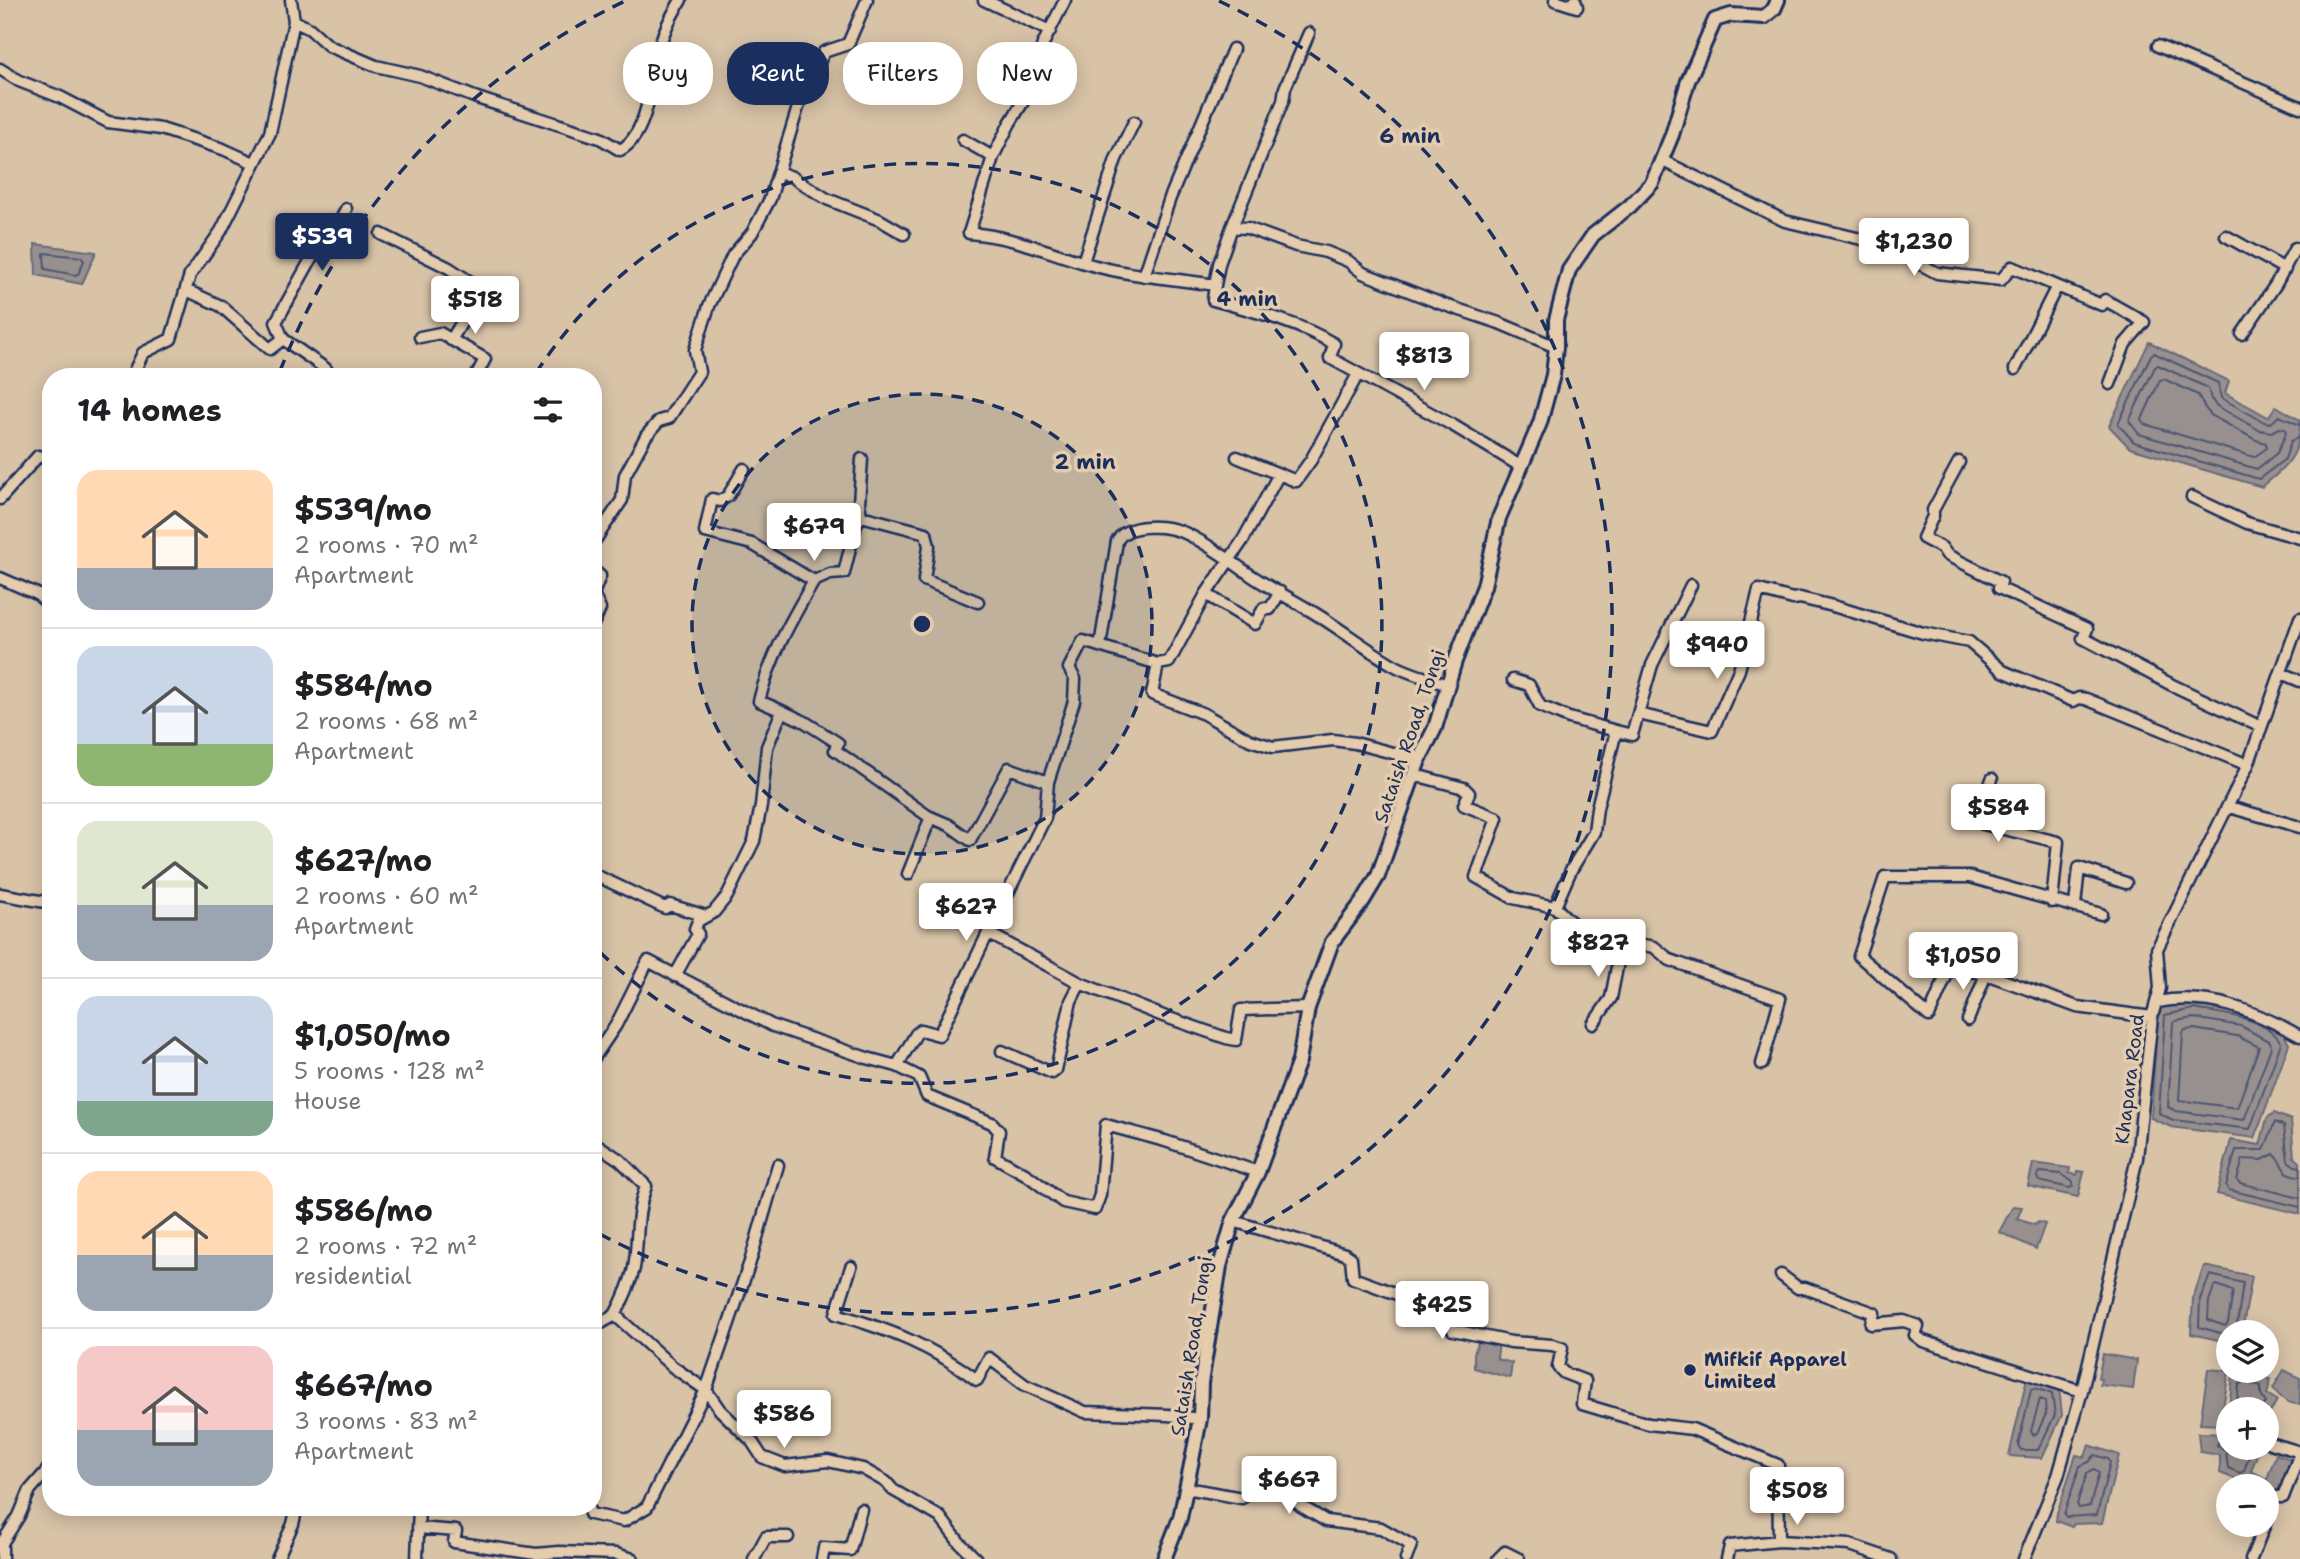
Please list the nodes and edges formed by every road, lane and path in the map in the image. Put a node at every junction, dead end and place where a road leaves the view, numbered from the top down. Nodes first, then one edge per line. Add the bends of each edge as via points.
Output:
1 (291, 0) edge
2 (681, 0) edge
3 (867, 0) edge
4 (984, 0) edge
5 (1065, 0) edge
6 (1555, 0) edge
7 (1575, 0) edge
8 (1778, 0) edge
9 (294, 21) junction
10 (1050, 31) junction
11 (1309, 33) dead end
12 (2158, 46) dead end
13 (1233, 49) dead end
14 (0, 69) edge
15 (2300, 107) edge
16 (1134, 122) dead end
17 (963, 140) dead end
18 (993, 157) junction
19 (1663, 160) junction
20 (254, 163) junction
21 (778, 172) junction
22 (346, 209) dead end
23 (1232, 227) junction
24 (381, 234) dead end
25 (904, 234) dead end
26 (2226, 236) dead end
27 (2300, 237) edge
28 (2298, 249) edge
29 (1083, 262) junction
30 (2285, 269) junction
31 (1144, 276) junction
32 (1215, 285) junction
33 (2056, 288) junction
34 (186, 290) junction
35 (2242, 334) dead end
36 (420, 337) dead end
37 (283, 339) junction
38 (451, 340) junction
39 (1556, 347) junction
40 (136, 368) edge
41 (325, 368) edge
42 (480, 368) edge
43 (2015, 369) dead end
44 (1358, 374) junction
45 (2110, 384) dead end
46 (42, 457) edge
47 (1237, 457) dead end
48 (862, 459) dead end
49 (1959, 462) dead end
50 (1520, 466) junction
51 (744, 468) dead end
52 (1279, 474) junction
53 (2192, 497) dead end
54 (0, 499) edge
55 (861, 516) junction
56 (602, 530) edge
57 (2300, 538) edge
58 (1229, 559) junction
59 (0, 578) edge
60 (814, 581) junction
61 (1691, 585) dead end
62 (1280, 592) junction
63 (1206, 594) junction
64 (42, 599) edge
65 (978, 602) dead end
66 (2300, 618) edge
67 (1100, 646) junction
68 (1158, 664) junction
69 (2281, 673) junction
70 (1513, 680) dead end
71 (2300, 681) edge
72 (1447, 685) junction
73 (782, 711) junction
74 (1638, 714) junction
75 (2261, 727) junction
76 (1616, 731) junction
77 (1419, 760) junction
78 (2248, 765) junction
79 (1415, 775) junction
80 (1992, 779) dead end
81 (1048, 782) junction
82 (2229, 807) junction
83 (928, 816) junction
84 (2300, 827) edge
85 (908, 874) dead end
86 (602, 878) edge
87 (2126, 883) dead end
88 (0, 894) edge
89 (42, 901) edge
90 (2052, 902) junction
91 (2075, 905) junction
92 (1555, 907) junction
93 (2101, 914) dead end
94 (705, 916) junction
95 (988, 933) junction
96 (1622, 941) junction
97 (1986, 975) junction
98 (676, 976) junction
99 (1080, 983) junction
100 (2157, 1002) junction
101 (1308, 1008) junction
102 (2152, 1017) junction
103 (1968, 1020) dead end
104 (1593, 1024) dead end
105 (2300, 1036) edge
106 (602, 1046) edge
107 (1002, 1051) dead end
108 (1762, 1064) dead end
109 (897, 1066) junction
110 (602, 1148) edge
111 (778, 1165) dead end
112 (1258, 1172) junction
113 (1233, 1221) junction
114 (852, 1267) dead end
115 (1781, 1275) dead end
116 (615, 1315) junction
117 (602, 1323) edge
118 (706, 1390) junction
119 (2082, 1391) junction
120 (1200, 1419) junction
121 (2279, 1446) edge
122 (2300, 1453) edge
123 (42, 1476) edge
124 (1186, 1488) junction
125 (2279, 1497) edge
126 (861, 1509) dead end
127 (295, 1516) edge
128 (419, 1516) edge
129 (600, 1516) edge
130 (418, 1528) junction
131 (788, 1537) dead end
132 (2260, 1537) edge
133 (1779, 1541) junction
134 (2, 1559) edge
135 (277, 1559) edge
136 (416, 1559) edge
137 (633, 1559) edge
138 (754, 1559) edge
139 (822, 1559) edge
140 (976, 1559) edge
141 (1164, 1559) edge
142 (1406, 1559) edge
143 (1498, 1559) edge
144 (1519, 1559) edge
145 (1727, 1559) edge
146 (1891, 1559) edge
147 (2024, 1559) edge
148 (2251, 1559) edge

1 - 9 street
2 - 9 street via 660,44 649,103 629,146 620,150 600,138 420,76 376,66 330,46
3 - 21 street via 848,44 824,52 799,104
4 - 10 street
5 - 10 street
6 - 7 street via 1577,7
8 - 19 street, Sataish Road, Tongi via 1764,17 1731,15 1715,20 1688,81
9 - 20 street via 270,132
10 - 18 street via 1029,92
11 - 23 street
12 - 15 street
13 - 31 street via 1170,198
14 - 20 street via 108,122 161,129
16 - 29 street via 1116,159
17 - 18 street
18 - 29 street via 969,233 1032,244
19 - 33 street via 1785,222 1874,242 1937,273 2001,280 2012,267
19 - 39 street, Sataish Road, Tongi via 1643,195 1593,235 1569,270 1556,320
20 - 34 street via 221,231 190,275
21 - 25 street
21 - 56 street via 770,199 752,233 733,255 709,306 695,350 699,372 670,418 659,421 646,436 625,475 622,500
22 - 37 street via 338,226 320,243 276,322
23 - 32 street
23 - 39 street via 1326,252 1363,273
24 - 38 street via 475,285 465,317
26 - 30 street
27 - 28 street
28 - 30 street
29 - 31 street
30 - 35 street
31 - 32 street
32 - 44 street via 1213,300 1325,338 1334,344 1330,358
33 - 43 street
33 - 45 street via 2102,304 2105,300 2144,322 2125,344
34 - 37 street via 221,306 270,349
34 - 40 street via 171,339 143,353
36 - 38 street via 440,333
37 - 41 street
38 - 42 street via 485,359
39 - 50 street, Sataish Road, Tongi via 1540,423
44 - 50 street
44 - 52 street via 1296,481
46 - 54 street
47 - 52 street
48 - 55 street
49 - 75 street via 1923,538 2001,582 1999,588 2087,629 2083,638
50 - 72 street, Sataish Road, Tongi via 1499,518 1484,586
51 - 60 street via 728,496 712,499 705,532 752,544
52 - 58 street
53 - 57 street via 2247,523
55 - 60 street via 844,573
55 - 65 street via 926,533 929,546 924,580
58 - 62 street
58 - 63 street
58 - 67 street via 1183,532 1151,527 1121,534
59 - 64 street
60 - 73 street via 783,633 759,701
61 - 74 street via 1652,665
62 - 63 street via 1255,624
62 - 72 street via 1394,666
63 - 68 street via 1169,662
66 - 69 street, Khapara Road
67 - 68 street
67 - 81 street via 1083,641 1069,668 1075,679 1073,701
68 - 77 street via 1152,694 1204,714 1250,740 1273,747 1333,740
69 - 71 street
69 - 75 street, Khapara Road
70 - 76 street via 1529,685 1540,706
72 - 77 street, Sataish Road, Tongi
73 - 83 street via 838,743 835,750
73 - 94 street via 767,747 754,841 727,896
74 - 76 street via 1632,735
74 - 78 street via 1712,732 1738,670 1759,590 1969,642 2004,671 2046,692 2073,701 2086,699
75 - 78 street, Khapara Road
76 - 92 street via 1594,832
77 - 79 street, Sataish Road, Tongi
78 - 82 street, Khapara Road
79 - 92 street via 1464,788 1469,793 1464,805 1497,818 1476,877 1513,898
79 - 101 street, Sataish Road, Tongi via 1378,876 1332,942
80 - 90 street via 1983,824 2058,842
81 - 83 street via 1009,768 970,840
81 - 95 street via 1045,818
82 - 84 street
82 - 100 street, Khapara Road via 2157,950
83 - 85 street
86 - 94 street via 665,908 670,905
87 - 91 street via 2079,868
88 - 89 street
90 - 91 street
90 - 97 street via 1970,877 1885,877 1859,956 1929,1016 1950,967
91 - 93 street
92 - 96 street via 1576,927
94 - 98 street via 698,921 698,934
95 - 99 street
95 - 109 street via 939,1035 921,1030
96 - 104 street via 1611,998
96 - 108 street via 1654,947 1671,960 1780,999
97 - 102 street via 2077,1007
97 - 103 street
98 - 106 street via 648,961
98 - 109 street via 773,1026
99 - 101 street via 1236,1040 1241,1010
99 - 107 street via 1071,1001 1056,1070 1052,1073
100 - 102 street, Khapara Road
100 - 105 street via 2181,997 2239,1007
101 - 112 street, Sataish Road, Tongi via 1299,1061
102 - 119 street, Khapara Road via 2137,1158
109 - 112 street via 919,1077 927,1096 992,1123 999,1131 995,1157 1063,1202 1095,1209 1106,1125
110 - 116 street via 646,1186 639,1206 633,1269
111 - 118 street
112 - 113 street, Sataish Road, Tongi
113 - 120 street, Sataish Road, Tongi via 1220,1266 1201,1384
113 - 133 street via 1345,1254 1351,1258 1353,1278 1449,1313 1453,1330 1562,1348 1558,1367 1585,1381 1582,1405 1649,1424 1692,1429 1778,1465
114 - 120 street via 836,1314 917,1342 977,1380 989,1358 1025,1385 1085,1412
115 - 119 street via 1798,1288 1874,1312 1871,1324 1904,1321 1918,1326 1915,1335 1923,1341
116 - 117 street
116 - 118 street
118 - 129 street via 647,1507 624,1521
118 - 140 street via 762,1457 785,1466 828,1461 863,1469 940,1517
119 - 147 street, Khapara Road via 2058,1476
120 - 124 street, Sataish Road, Tongi
121 - 122 street
122 - 125 street via 2283,1497
123 - 134 street via 2,1544
124 - 141 street, Sataish Road, Tongi
124 - 142 street via 1242,1498 1258,1485 1285,1492 1326,1521 1381,1528 1411,1545
126 - 139 street via 849,1550 824,1548
127 - 135 street
128 - 130 street
130 - 136 street
130 - 137 street via 456,1531 454,1542 536,1554 616,1554
131 - 138 street via 766,1537
132 - 148 street
133 - 145 street via 1730,1546
133 - 146 street via 1850,1545
143 - 144 street via 1505,1552

